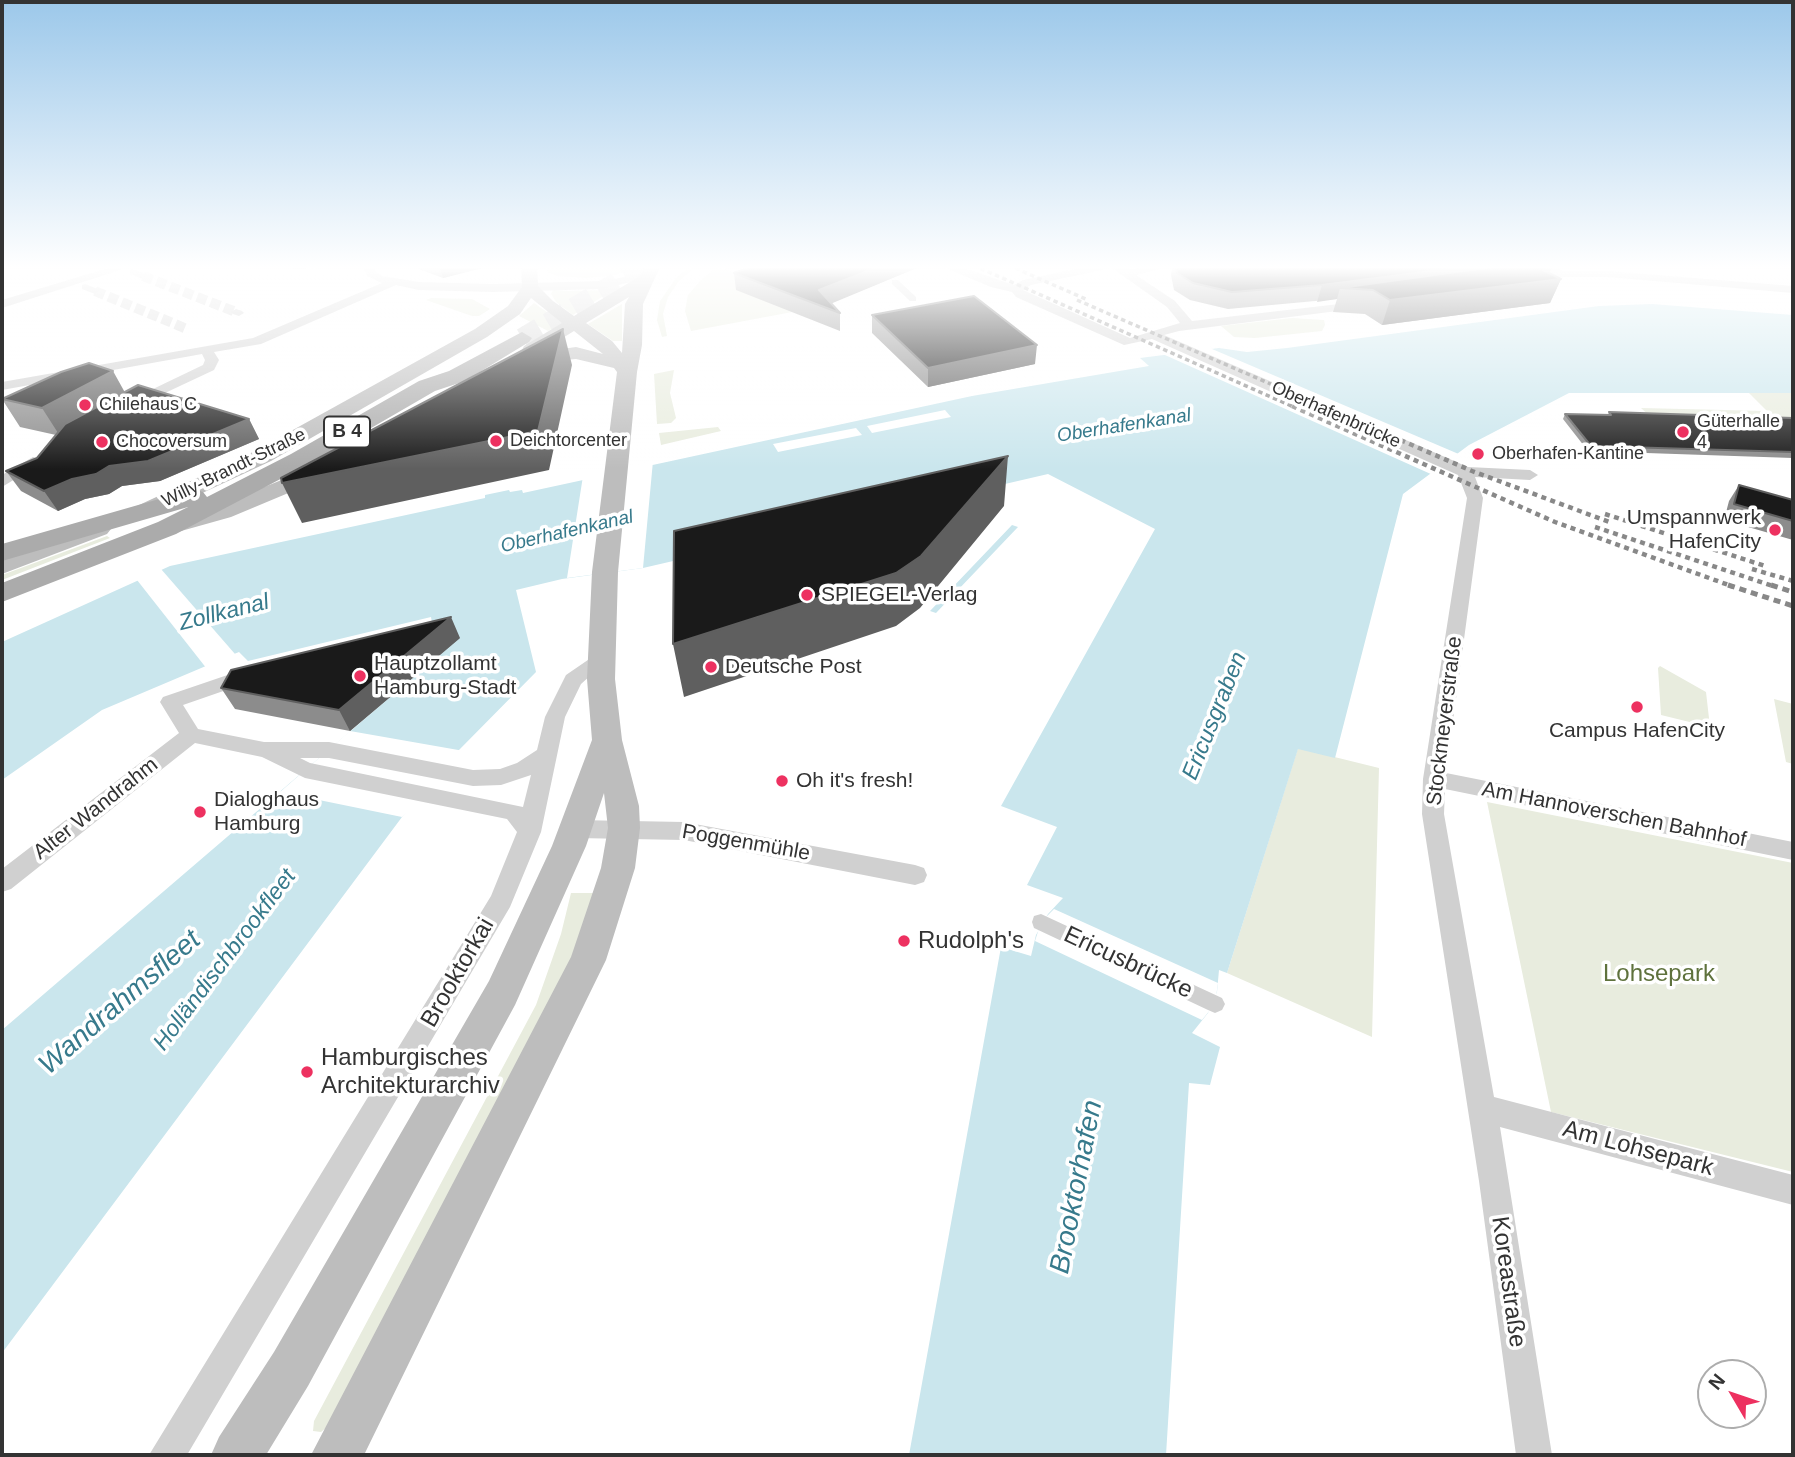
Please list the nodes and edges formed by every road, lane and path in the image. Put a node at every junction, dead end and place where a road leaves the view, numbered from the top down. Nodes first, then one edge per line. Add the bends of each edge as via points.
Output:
1 (278, 333) edge
2 (481, 333) edge
3 (558, 333) edge
4 (589, 333) edge
5 (633, 333) edge
6 (1103, 333) edge
7 (1160, 333) edge
8 (513, 335) tunnel mouth
9 (1153, 335) junction
10 (207, 352) junction
11 (504, 366) junction
12 (622, 368) junction
13 (2, 386) edge
14 (433, 395) junction
15 (115, 413) edge
16 (50, 451) edge
17 (345, 459) edge
18 (1465, 472) junction
19 (2, 482) edge
20 (1475, 498) junction
21 (157, 519) junction
22 (2, 553) edge
23 (2, 567) edge
24 (2, 593) edge
25 (601, 657) junction
26 (277, 668) edge
27 (191, 735) junction
28 (607, 740) junction
29 (264, 750) junction
30 (544, 756) junction
31 (1434, 779) junction
32 (624, 828) junction
33 (576, 829) junction
34 (528, 832) junction
35 (1793, 851) edge
36 (915, 875) dead end
37 (2, 882) edge
38 (1041, 922) dead end
39 (1214, 1004) dead end
40 (1482, 1108) junction
41 (1793, 1189) edge
42 (257, 1433) edge
43 (167, 1455) edge
44 (237, 1455) edge
45 (337, 1455) edge
46 (1534, 1455) edge

1 - 10 street
2 - 21 main road, Willy-Brandt-Straße / B 4
3 - 11 main road, Willy-Brandt-Straße / B 4
4 - 12 main road via 606,345
5 - 12 main road
6 - 9 street via 1136,342
7 - 9 street
8 - 14 main road, Willy-Brandt-Straße / B 4
9 - 18 street, Oberhafenbrücke
10 - 13 street
10 - 15 street via 212,360 209,367
11 - 12 main road via 576,354
11 - 14 main road, Willy-Brandt-Straße / B 4
12 - 25 main road
14 - 21 main road, Willy-Brandt-Straße / B 4 via 266,475
16 - 19 street
17 - 21 main road, Willy-Brandt-Straße / B 4 via 255,500
18 - 20 street, Stockmeyerstraße
18 - 20 street via 1530,475
20 - 31 street, Stockmeyerstraße
21 - 22 main road, Willy-Brandt-Straße / B 4
21 - 23 main road, Willy-Brandt-Straße
21 - 24 main road, Willy-Brandt-Straße / B 4
25 - 28 main road
25 - 30 street, Brooktorkai via 566,691
26 - 27 street via 170,702
27 - 29 street
27 - 37 street, Alter Wandrahm
28 - 32 main road
28 - 33 main road, Brooktorkai
29 - 30 street via 329,750 473,778 500,778
29 - 34 street via 306,770 513,812 523,818
30 - 34 street, Brooktorkai
31 - 35 street, Am Hannoverschen Bahnhof
31 - 40 street, Stockmeyerstraße via 1433,814
32 - 33 street, Poggenmühle
32 - 36 street, Poggenmühle via 684,831
32 - 45 main road via 618,868 588,960
33 - 42 main road, Brooktorkai via 502,993
34 - 43 street, Brooktorkai via 494,911
38 - 39 street, Ericusbrücke
40 - 41 street, Am Lohsepark
40 - 46 street, Koreastraße
42 - 44 main road, Brooktorkai

